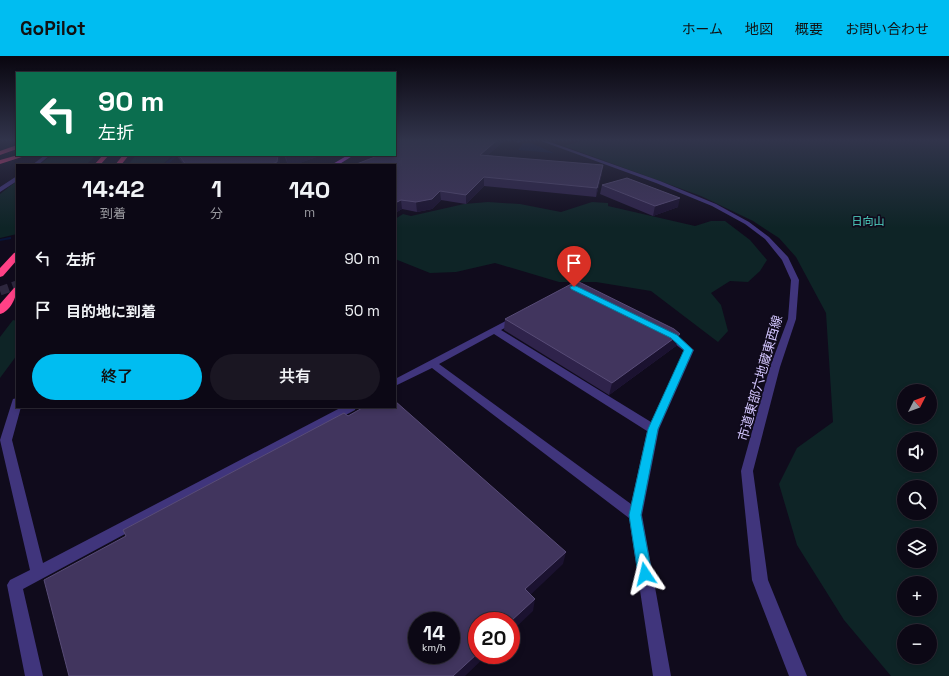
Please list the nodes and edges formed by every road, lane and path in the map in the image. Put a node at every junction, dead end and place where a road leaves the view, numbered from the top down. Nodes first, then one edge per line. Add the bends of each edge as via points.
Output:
1 (624, 170) edge
2 (16, 179) edge
3 (0, 190) edge
4 (16, 256) edge
5 (0, 274) edge
6 (16, 291) edge
7 (0, 311) edge
8 (527, 312) edge
9 (652, 326) edge
10 (494, 330) junction
11 (432, 364) junction
12 (396, 382) edge
13 (16, 405) edge
14 (349, 408) edge
15 (653, 429) junction
16 (635, 515) junction
17 (38, 573) junction
18 (34, 676) edge
19 (662, 676) edge
20 (798, 676) edge

1 - 20 street, 市道東部六地蔵東西線 via 714,206 747,223 768,238 785,259 795,280 792,319 775,367 747,471 760,580
2 - 3 street
4 - 5 highway
6 - 7 highway
8 - 10 street
9 - 15 street via 674,337 688,350
10 - 11 street
10 - 15 street
11 - 12 street
11 - 16 street
13 - 17 street via 6,440
14 - 17 street
15 - 16 street
16 - 19 street
17 - 18 street via 15,585

